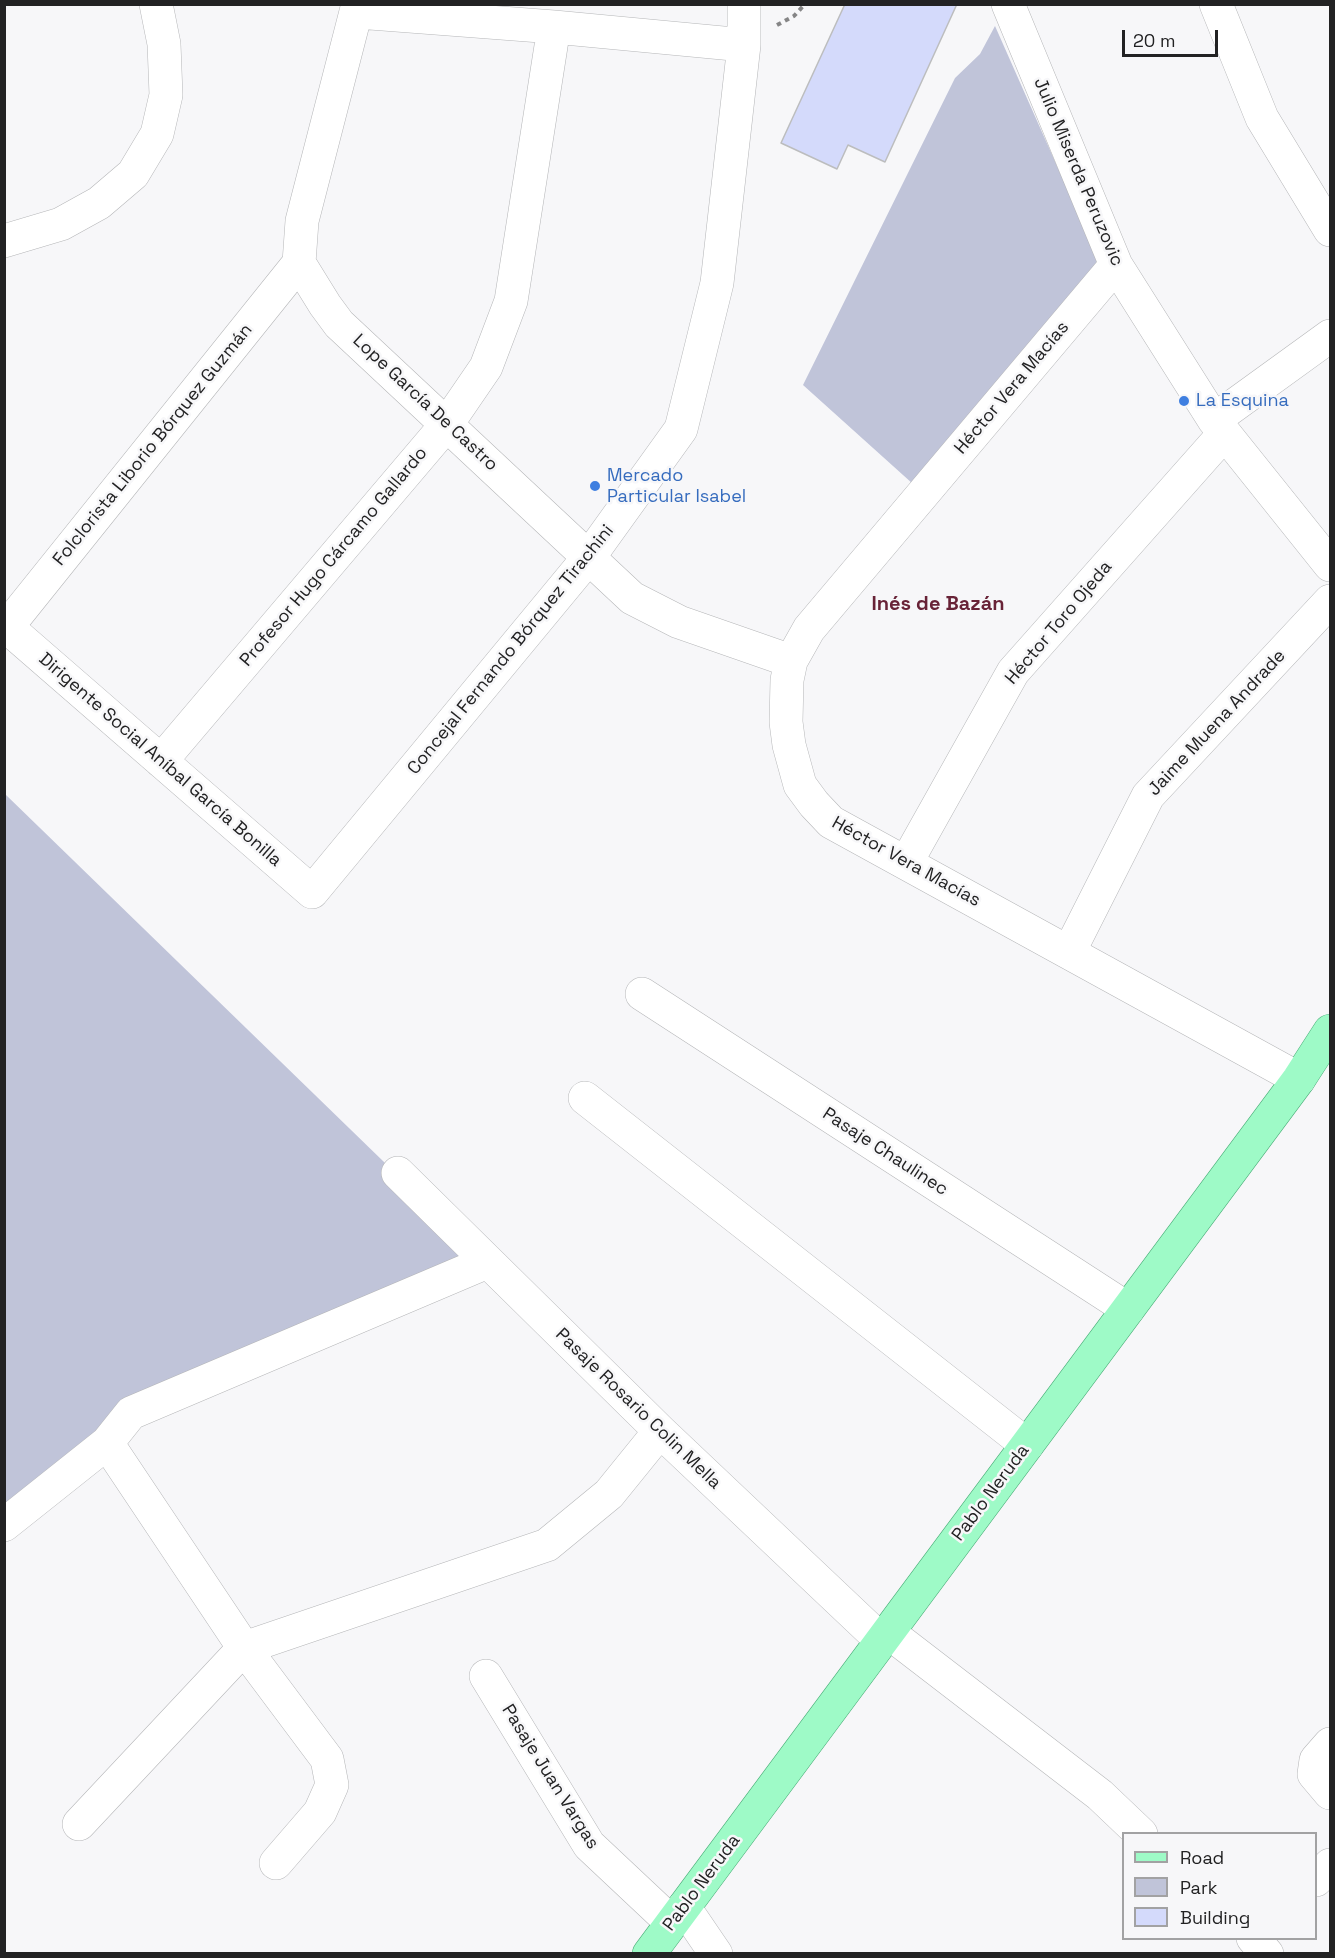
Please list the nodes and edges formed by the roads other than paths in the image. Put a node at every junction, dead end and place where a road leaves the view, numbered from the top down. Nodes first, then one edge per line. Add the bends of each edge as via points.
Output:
1 (156, 4) edge
2 (744, 4) edge
3 (1008, 4) edge
4 (1216, 4) edge
5 (358, 8) edge
6 (554, 27) junction
7 (744, 45) junction
8 (1330, 230) edge
9 (4, 241) edge
10 (299, 263) junction
11 (1116, 265) junction
12 (1330, 336) edge
13 (447, 424) junction
14 (1219, 427) junction
15 (589, 557) junction
16 (1329, 559) edge
17 (1330, 602) edge
18 (7, 627) joint
19 (791, 661) junction
20 (161, 761) junction
21 (906, 863) junction
22 (312, 892) joint
23 (1069, 952) junction
24 (642, 994) dead end
25 (1330, 1031) edge
26 (1299, 1079) junction
27 (585, 1098) dead end
28 (398, 1173) dead end
29 (487, 1262) junction
30 (1128, 1309) junction
31 (660, 1431) junction
32 (107, 1443) junction
33 (1027, 1445) junction
34 (4, 1525) edge
35 (885, 1636) junction
36 (244, 1648) junction
37 (486, 1676) dead end
38 (1330, 1744) edge
39 (1330, 1793) edge
40 (79, 1824) dead end
41 (1140, 1832) edge
42 (276, 1863) dead end
43 (1330, 1865) edge
44 (1317, 1879) edge
45 (678, 1915) junction
46 (650, 1953) edge
47 (716, 1953) edge

1 - 9 street via 164,44 166,94 157,134 133,174 99,203 61,224
2 - 7 street, Concejal Fernando Bórquez Tirachini
3 - 11 street, Julio Miserda Peruzovic
4 - 8 street via 1262,118
5 - 6 street
5 - 10 street via 302,221
6 - 7 street
6 - 13 street, Profesor Hugo Cárcamo Gallardo via 511,300 486,367
7 - 15 street, Concejal Fernando Bórquez Tirachini via 717,283 681,429
10 - 13 street, Lope García De Castro via 339,324
10 - 18 street, Folclorista Liborio Bórquez Guzmán
11 - 14 street, Julio Miserda Peruzovic
11 - 19 street, Héctor Vera Macías via 809,629
12 - 14 street, Héctor Toro Ojeda
13 - 15 street, Lope García De Castro
13 - 20 street, Profesor Hugo Cárcamo Gallardo
14 - 16 street, Julio Miserda Peruzovic
14 - 21 street, Héctor Toro Ojeda via 1013,672
15 - 19 street, Lope García De Castro via 632,598 679,621
15 - 22 street, Concejal Fernando Bórquez Tirachini
17 - 23 street, Jaime Muena Andrade via 1148,796
18 - 20 street, Dirigente Social Aníbal García Bonilla
19 - 21 street, Héctor Vera Macías via 786,722 800,785 831,822
20 - 22 street, Dirigente Social Aníbal García Bonilla
21 - 23 street, Héctor Vera Macías
23 - 26 street, Héctor Vera Macías
24 - 30 street, Pasaje Chaulinec
25 - 26 main road, Pablo Neruda
26 - 30 main road, Pablo Neruda
27 - 33 street
28 - 29 street, Pasaje Rosario Colin Mella
29 - 31 street, Pasaje Rosario Colin Mella
29 - 32 street via 131,1413
30 - 33 main road, Pablo Neruda
31 - 35 street, Pasaje Rosario Colin Mella
31 - 36 street via 609,1494 546,1545
32 - 34 street
32 - 36 street
33 - 35 main road, Pablo Neruda
35 - 41 street, Pasaje Rosario Colin Mella via 1100,1795
35 - 45 main road, Pablo Neruda
36 - 40 street
36 - 42 street via 327,1759 332,1785 320,1812
37 - 45 street, Pasaje Juan Vargas via 589,1845
38 - 39 street via 1316,1760 1314,1774
43 - 44 street
45 - 46 main road, Pablo Neruda
45 - 47 street, Pasaje Juan Vargas

